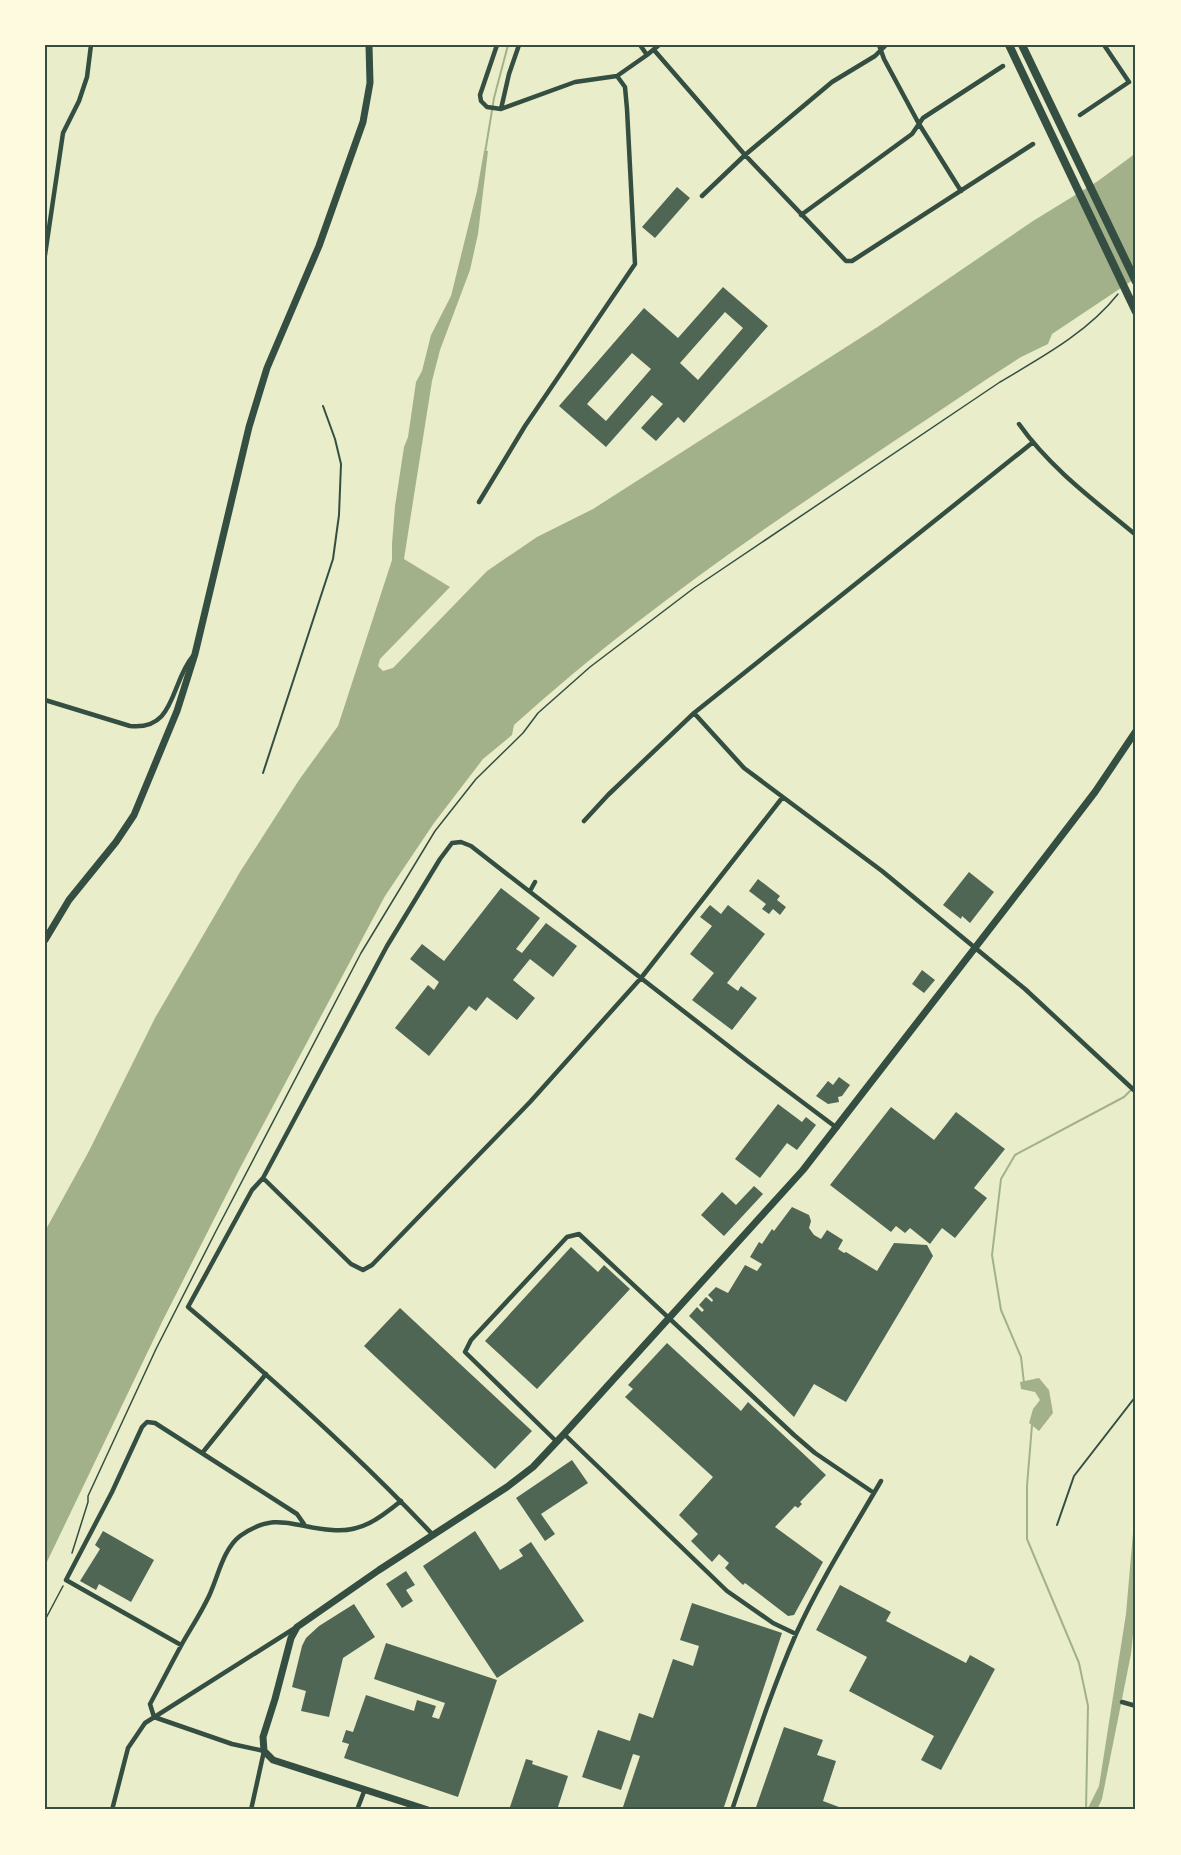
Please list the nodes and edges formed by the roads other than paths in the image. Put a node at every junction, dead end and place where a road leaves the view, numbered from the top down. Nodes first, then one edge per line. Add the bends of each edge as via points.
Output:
1 (91, 45) edge
2 (369, 45) edge
3 (496, 45) edge
4 (519, 45) edge
5 (640, 45) edge
6 (659, 45) edge
7 (886, 45) edge
8 (1009, 45) edge
9 (1022, 45) edge
10 (1104, 45) edge
11 (879, 48) edge
12 (654, 50) junction
13 (647, 56) junction
14 (1003, 66) dead end
15 (617, 76) junction
16 (1136, 77) edge
17 (1129, 82) junction
18 (499, 109) junction
19 (1080, 115) dead end
20 (920, 124) junction
21 (1033, 144) dead end
22 (745, 155) junction
23 (961, 190) junction
24 (702, 196) dead end
25 (801, 215) junction
26 (45, 255) edge
27 (1136, 282) edge
28 (1134, 309) edge
29 (323, 406) dead end
30 (1019, 424) dead end
31 (1032, 443) junction
32 (479, 502) dead end
33 (1136, 535) edge
34 (195, 654) junction
35 (45, 700) edge
36 (694, 713) junction
37 (1136, 731) edge
38 (263, 773) dead end
39 (782, 798) junction
40 (584, 821) dead end
41 (535, 882) dead end
42 (530, 891) junction
43 (45, 940) edge
44 (975, 948) junction
45 (642, 978) junction
46 (1136, 1092) edge
47 (837, 1128) junction
48 (263, 1178) junction
49 (669, 1320) junction
50 (266, 1374) junction
51 (1136, 1396) edge
52 (564, 1434) junction
53 (557, 1442) junction
54 (203, 1452) junction
55 (880, 1481) dead end
56 (874, 1493) junction
57 (401, 1501) junction
58 (304, 1524) junction
59 (1057, 1525) dead end
60 (434, 1535) junction
61 (297, 1627) junction
62 (796, 1634) junction
63 (181, 1645) junction
64 (1122, 1702) dead end
65 (1136, 1706) edge
66 (154, 1717) junction
67 (264, 1751) junction
68 (364, 1789) junction
69 (112, 1810) edge
70 (251, 1810) edge
71 (357, 1810) edge
72 (428, 1810) edge
73 (732, 1810) edge

1 - 26 street via 87,77 63,133
2 - 34 main road via 370,82 363,122 319,246 267,368 249,427
3 - 18 street via 481,87 481,101 487,107
4 - 18 street
5 - 13 street
6 - 12 street
7 - 11 street
8 - 28 main road
9 - 27 main road
10 - 17 street
11 - 20 street
11 - 22 street via 875,56 832,82
12 - 13 street
12 - 22 street
13 - 15 street
14 - 20 street via 923,118
15 - 18 street via 575,82
15 - 32 street via 625,87 635,264 525,426
16 - 17 street
17 - 19 street
20 - 23 street
20 - 25 street via 912,134
21 - 23 street
22 - 24 street
22 - 25 street
23 - 25 street via 852,261 846,261
29 - 38 lane via 341,464 333,559
30 - 31 street
31 - 33 street
31 - 36 street
34 - 35 street via 186,664 166,711 153,724 130,726
34 - 43 main road via 177,711 134,815 69,900
36 - 39 street via 744,768
36 - 40 street
37 - 44 main road via 1095,792
39 - 44 street via 882,871
39 - 45 street
41 - 42 street
42 - 45 street
42 - 48 street via 471,846 452,843 387,946
44 - 46 street
44 - 47 main road
45 - 47 street
45 - 48 street via 530,1102 363,1270 351,1264
47 - 49 main road
48 - 50 street via 252,1190 188,1307
49 - 52 main road
49 - 53 street via 579,1234 567,1237 502,1306 465,1352
49 - 56 street via 815,1453
50 - 54 street
50 - 57 street
51 - 59 lane via 1074,1476
52 - 53 main road
52 - 62 street via 727,1591
53 - 60 main road via 507,1487
54 - 58 street via 297,1514
54 - 63 street via 147,1422 66,1580
55 - 56 street
56 - 62 street
57 - 58 street via 377,1520 355,1528 332,1530
57 - 60 street
58 - 63 street via 264,1523 238,1537
60 - 61 main road
61 - 66 street
61 - 67 main road via 263,1737
62 - 73 street
63 - 66 street via 150,1704
64 - 65 street
66 - 67 street
66 - 69 street via 145,1723 128,1748
67 - 68 main road via 273,1760
67 - 70 street
68 - 71 street
68 - 72 main road

